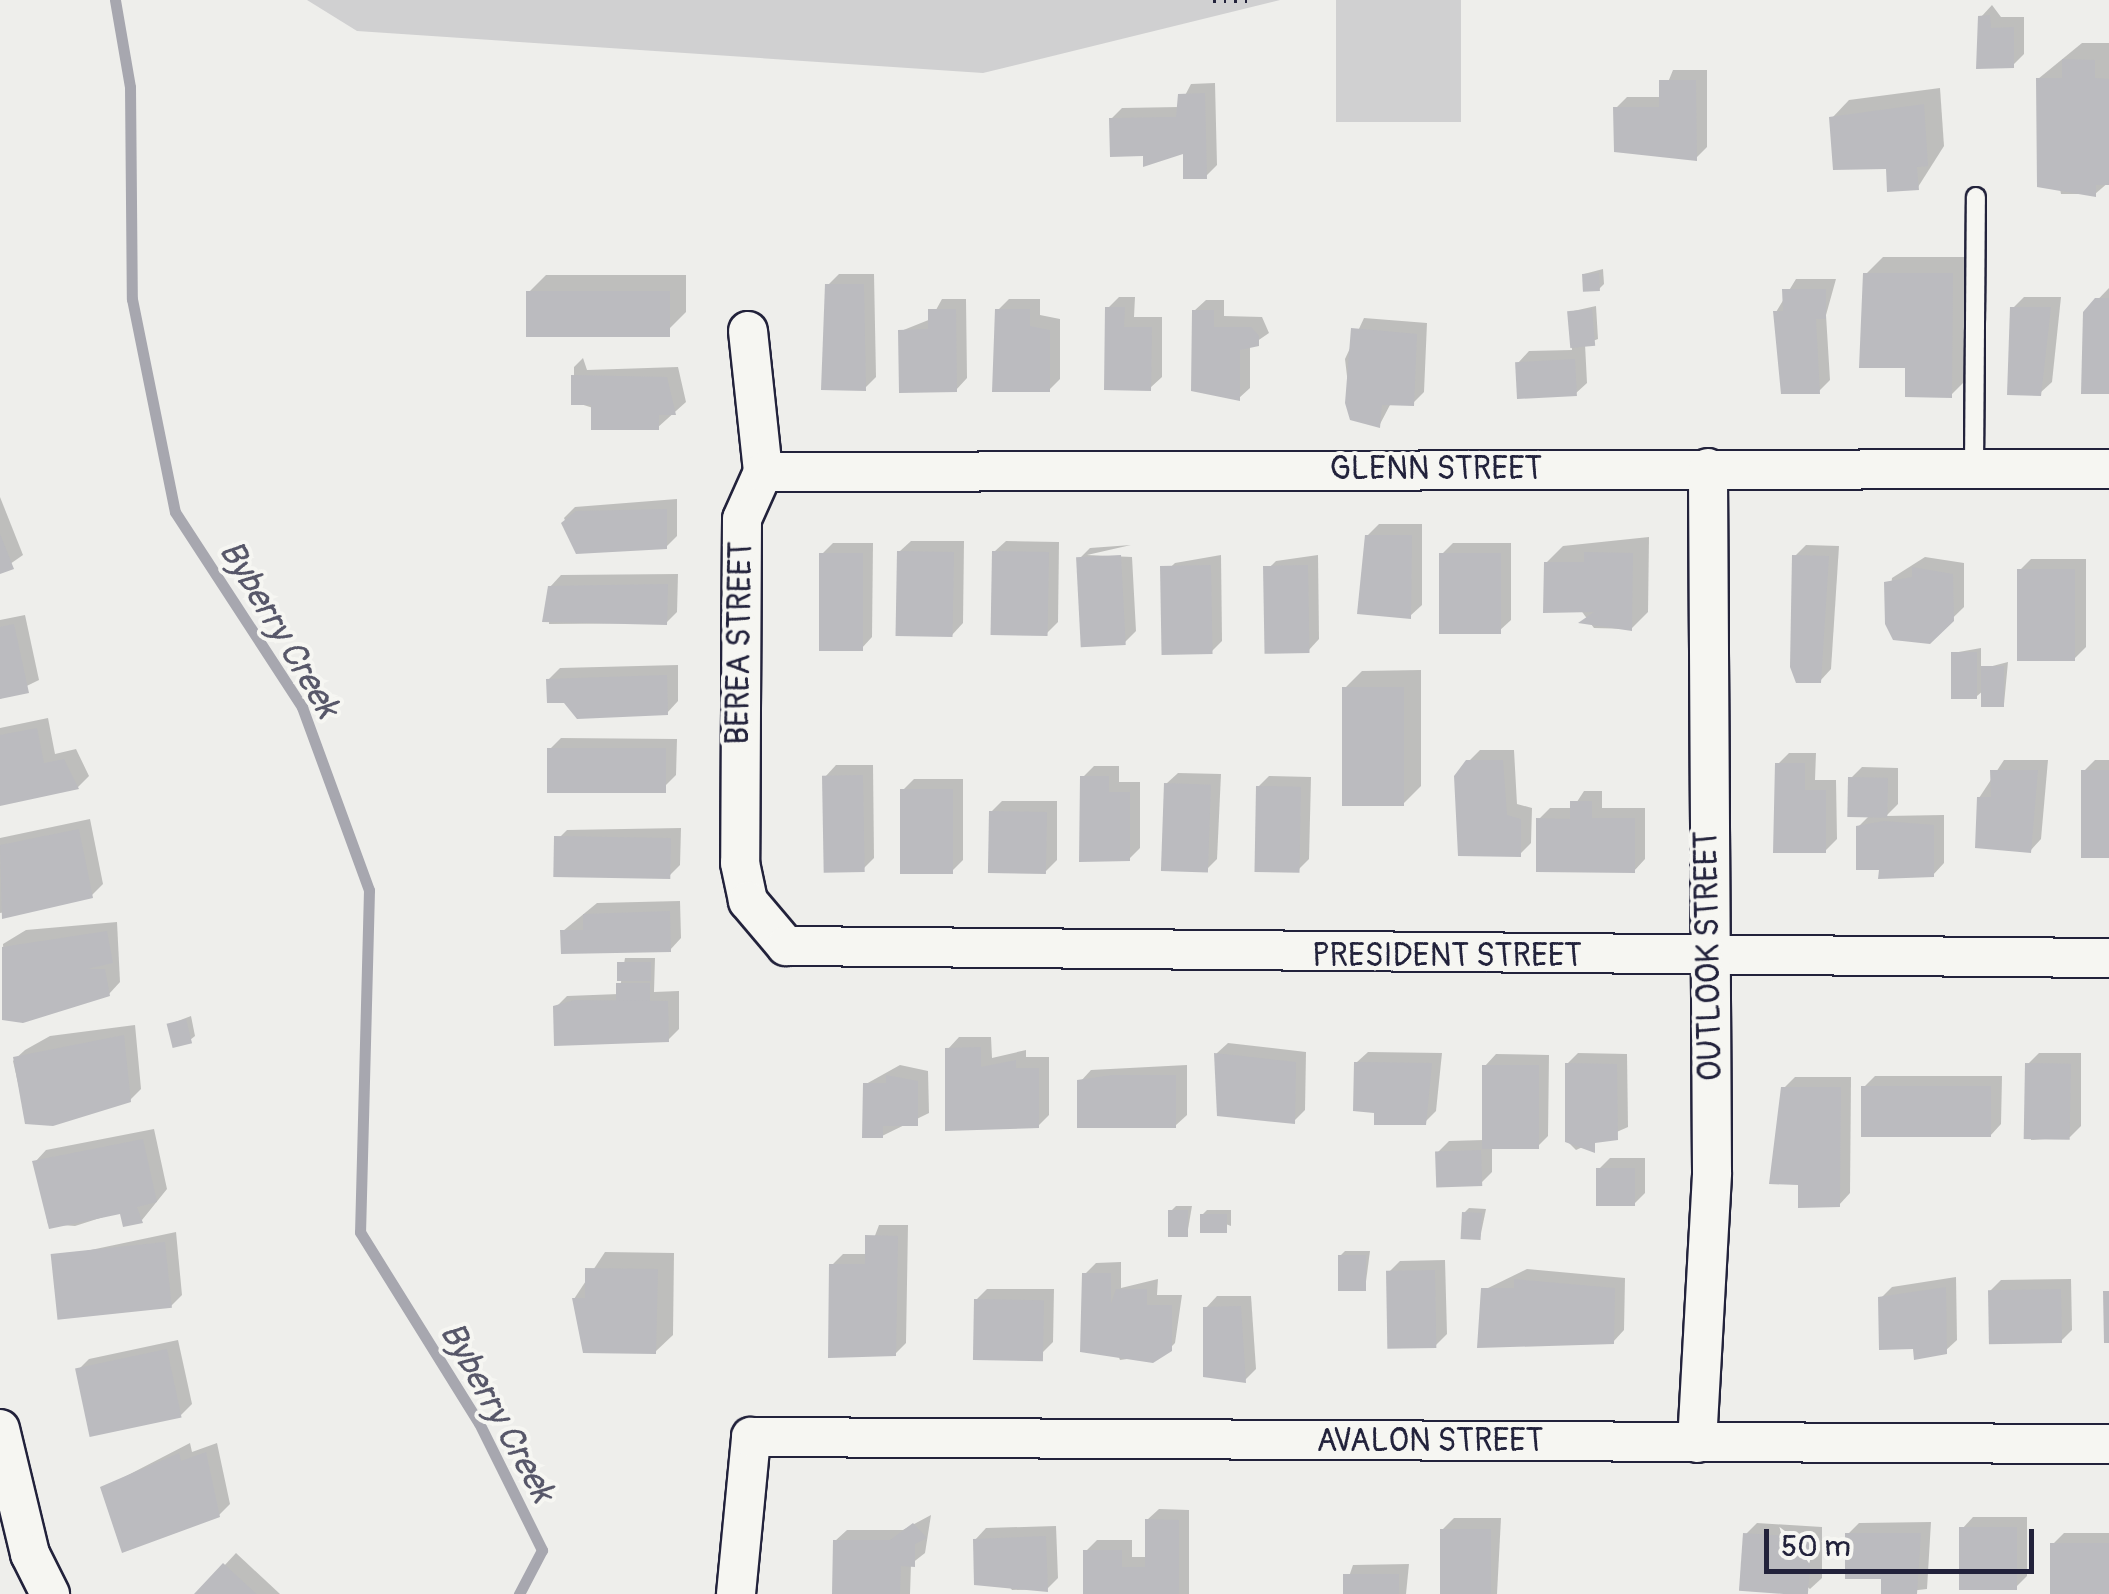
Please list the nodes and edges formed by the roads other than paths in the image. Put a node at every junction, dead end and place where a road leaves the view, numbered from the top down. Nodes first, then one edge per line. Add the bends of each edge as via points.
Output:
1 (1976, 198) dead end
2 (748, 331) dead end
3 (1708, 468) junction
4 (1974, 469) junction
5 (2109, 469) edge
6 (763, 472) junction
7 (786, 946) joint
8 (1707, 958) junction
9 (2109, 958) edge
10 (0, 1429) edge
11 (1697, 1443) junction
12 (2109, 1444) edge
13 (50, 1594) edge
14 (736, 1594) edge

1 - 4 lane
2 - 6 street
3 - 4 street, GLENN STREET
3 - 6 street, GLENN STREET
3 - 8 street, OUTLOOK STREET
4 - 5 street, GLENN STREET
6 - 7 street, BEREA STREET via 742,518 740,863 748,901
7 - 8 street, PRESIDENT STREET
8 - 9 street, PRESIDENT STREET
8 - 11 street, OUTLOOK STREET via 1712,1172
10 - 13 street via 30,1554
11 - 12 street, AVALON STREET
11 - 14 street, AVALON STREET via 751,1437

